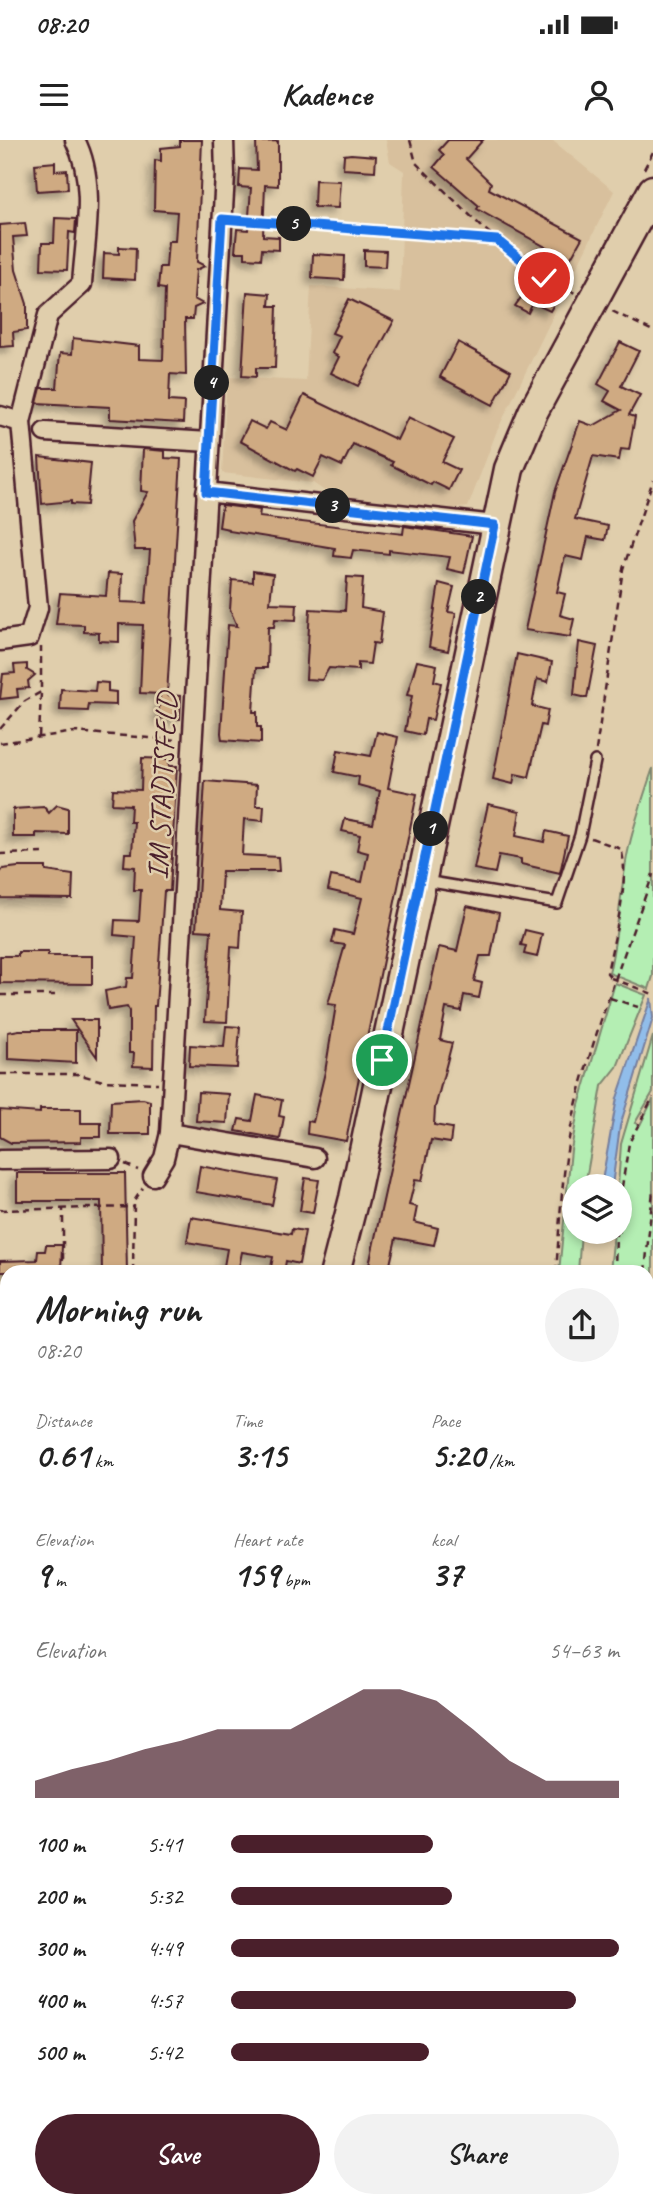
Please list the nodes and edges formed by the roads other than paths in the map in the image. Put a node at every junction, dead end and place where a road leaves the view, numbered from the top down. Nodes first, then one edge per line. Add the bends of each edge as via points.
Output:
1 (75, 140) edge
2 (224, 140) edge
3 (653, 190) edge
4 (0, 416) edge
5 (21, 422) junction
6 (45, 432) dead end
7 (209, 442) junction
8 (206, 492) junction
9 (495, 525) junction
10 (0, 641) edge
11 (595, 761) road end
12 (420, 880) junction
13 (170, 1133) junction
14 (315, 1158) dead end
15 (111, 1159) road end
16 (0, 1160) edge
17 (153, 1176) road end
18 (337, 1265) edge

1 - 5 street via 85,159 87,191 82,284 48,316
2 - 7 street, IM STADTSFELD
3 - 9 main road via 533,412 509,469
4 - 5 street
5 - 10 street via 38,608 29,637
6 - 7 street
7 - 8 street, IM STADTSFELD
8 - 9 street
8 - 13 street, IM STADTSFELD
9 - 12 main road
11 - 12 lane via 580,835 557,903
12 - 18 main road
13 - 14 street
13 - 17 street, IM STADTSFELD via 164,1158
15 - 16 street

